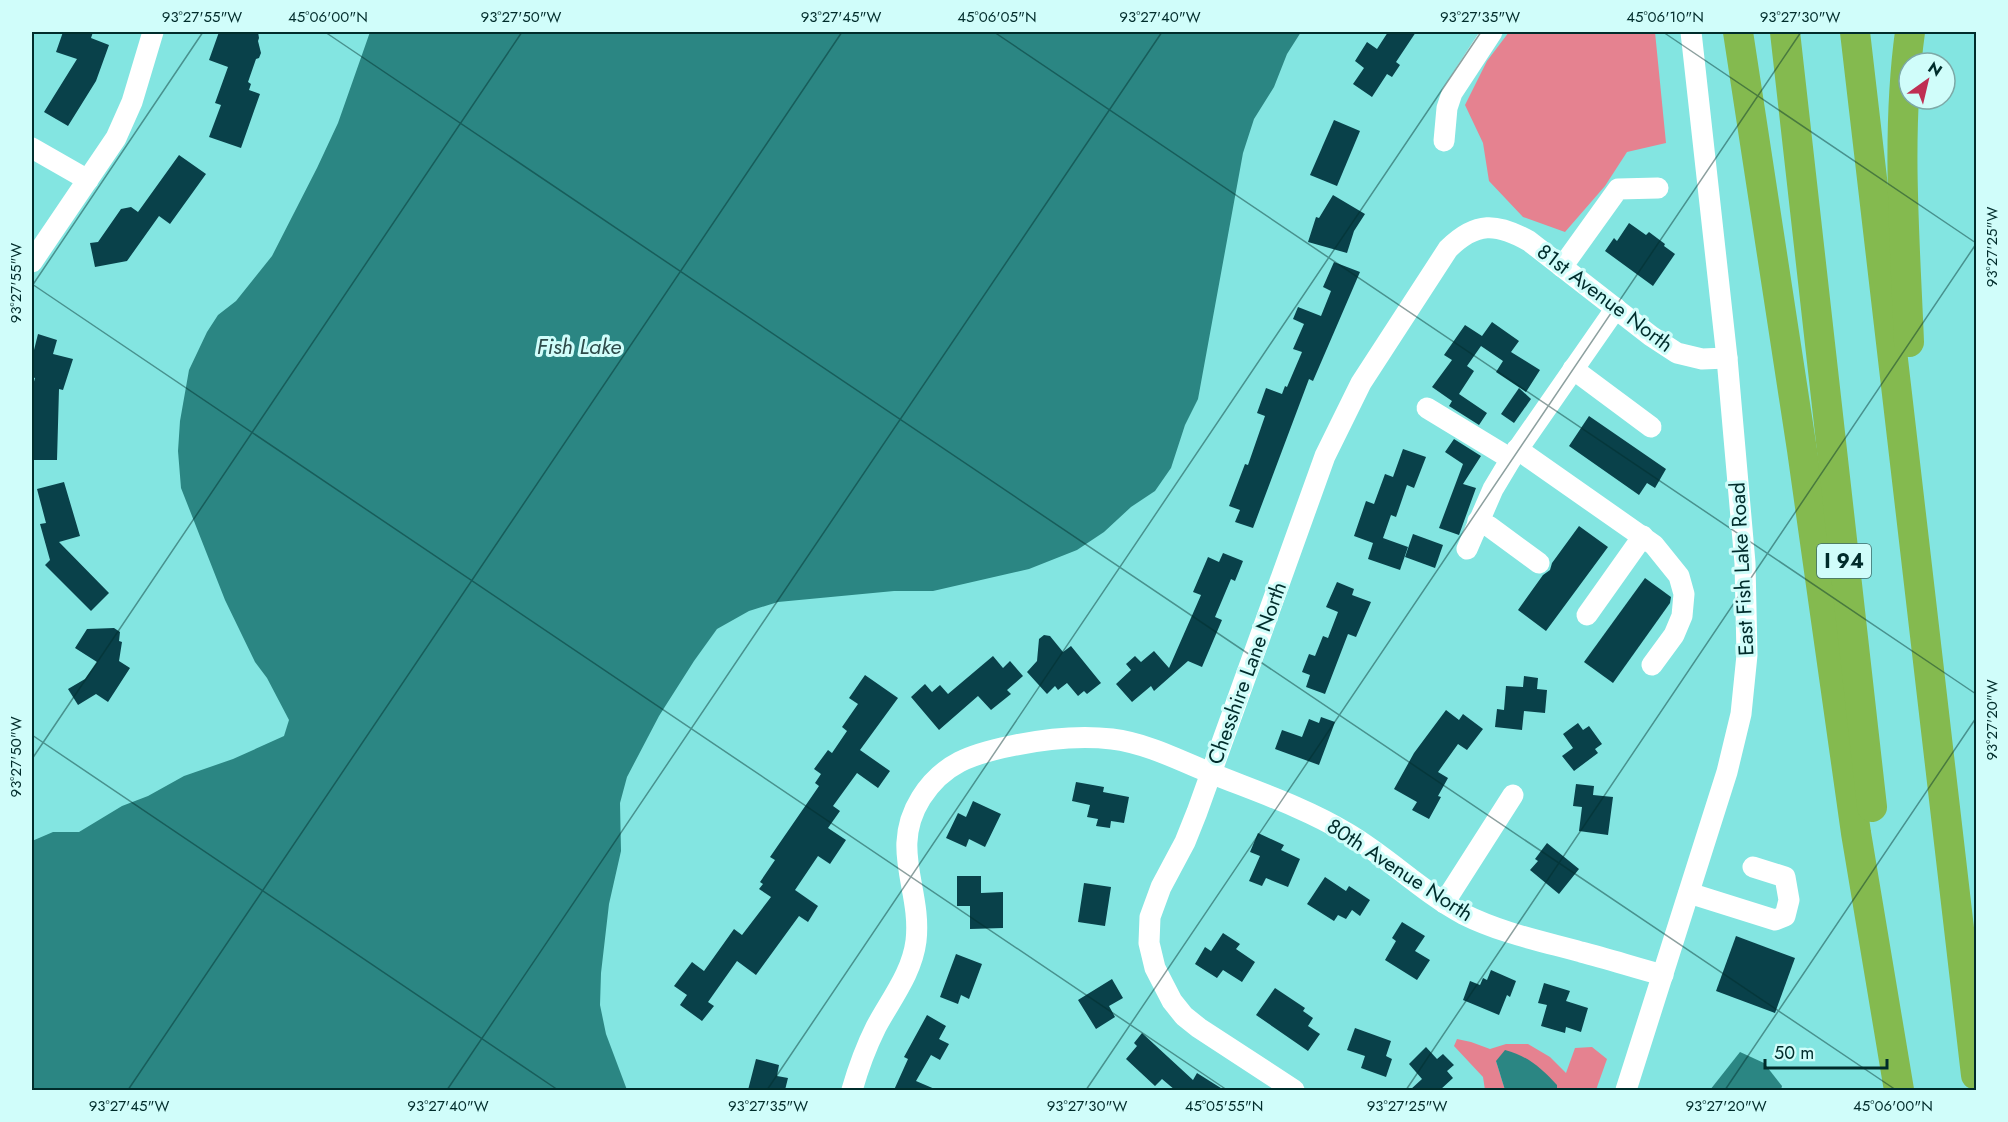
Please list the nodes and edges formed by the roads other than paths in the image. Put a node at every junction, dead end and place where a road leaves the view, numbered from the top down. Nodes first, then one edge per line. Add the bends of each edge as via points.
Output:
1 (153, 32) edge
2 (1492, 32) edge
3 (1691, 32) edge
4 (1738, 32) edge
5 (1758, 32) edge
6 (1785, 32) edge
7 (1855, 32) edge
8 (1910, 32) edge
9 (1444, 141) dead end
10 (32, 148) edge
11 (88, 180) junction
12 (1658, 188) dead end
13 (1486, 227) joint
14 (32, 262) edge
15 (1562, 267) junction
16 (1616, 308) junction
17 (1780, 310) junction
18 (1727, 358) junction
19 (1573, 369) junction
20 (1427, 408) dead end
21 (1651, 427) dead end
22 (1514, 454) junction
23 (1478, 521) junction
24 (1643, 536) junction
25 (1467, 549) dead end
26 (1917, 549) junction
27 (1539, 563) dead end
28 (1587, 615) dead end
29 (1652, 665) dead end
30 (1211, 773) junction
31 (1513, 795) dead end
32 (1753, 867) dead end
33 (1689, 893) junction
34 (1444, 903) junction
35 (1663, 975) junction
36 (1977, 1075) edge
37 (852, 1090) edge
38 (1294, 1090) edge
39 (1626, 1090) edge
40 (1899, 1090) edge
41 (1904, 1090) edge

1 - 11 street via 125,119
2 - 9 street via 1452,93
3 - 18 street, East Fish Lake Road
4 - 17 highway
5 - 17 highway via 1783,260
6 - 41 highway, I 94
7 - 26 highway
8 - 26 highway via 1905,66 1903,188
10 - 11 street
11 - 14 street
12 - 15 street via 1618,189
13 - 15 street, 81st Avenue North via 1514,232
13 - 30 street, Chesshire Lane North via 1459,237 1448,249 1386,342 1344,415 1325,456
15 - 16 street, 81st Avenue North
16 - 18 street, 81st Avenue North via 1677,353 1702,359
16 - 19 street
17 - 40 highway via 1856,833
18 - 33 street, East Fish Lake Road via 1747,601 1746,674 1735,744
19 - 21 street
19 - 22 street
20 - 22 street
22 - 23 street
22 - 24 street
23 - 25 street
23 - 27 street
24 - 28 street
24 - 29 street via 1679,576 1684,594 1682,616 1674,635
26 - 36 highway
30 - 34 street, 80th Avenue North via 1298,808 1348,834
30 - 37 street, Chesshire Lane North via 1150,748 1114,739 1076,737 985,751 940,773 919,802 909,828 906,850 917,921 912,962 875,1030
30 - 38 street via 1185,842 1154,903 1149,932 1155,968 1184,1016
31 - 34 street
32 - 33 street via 1785,877 1789,900 1785,916 1775,920
33 - 35 street, East Fish Lake Road
34 - 35 street, 80th Avenue North via 1528,940
35 - 39 street, East Fish Lake Road

